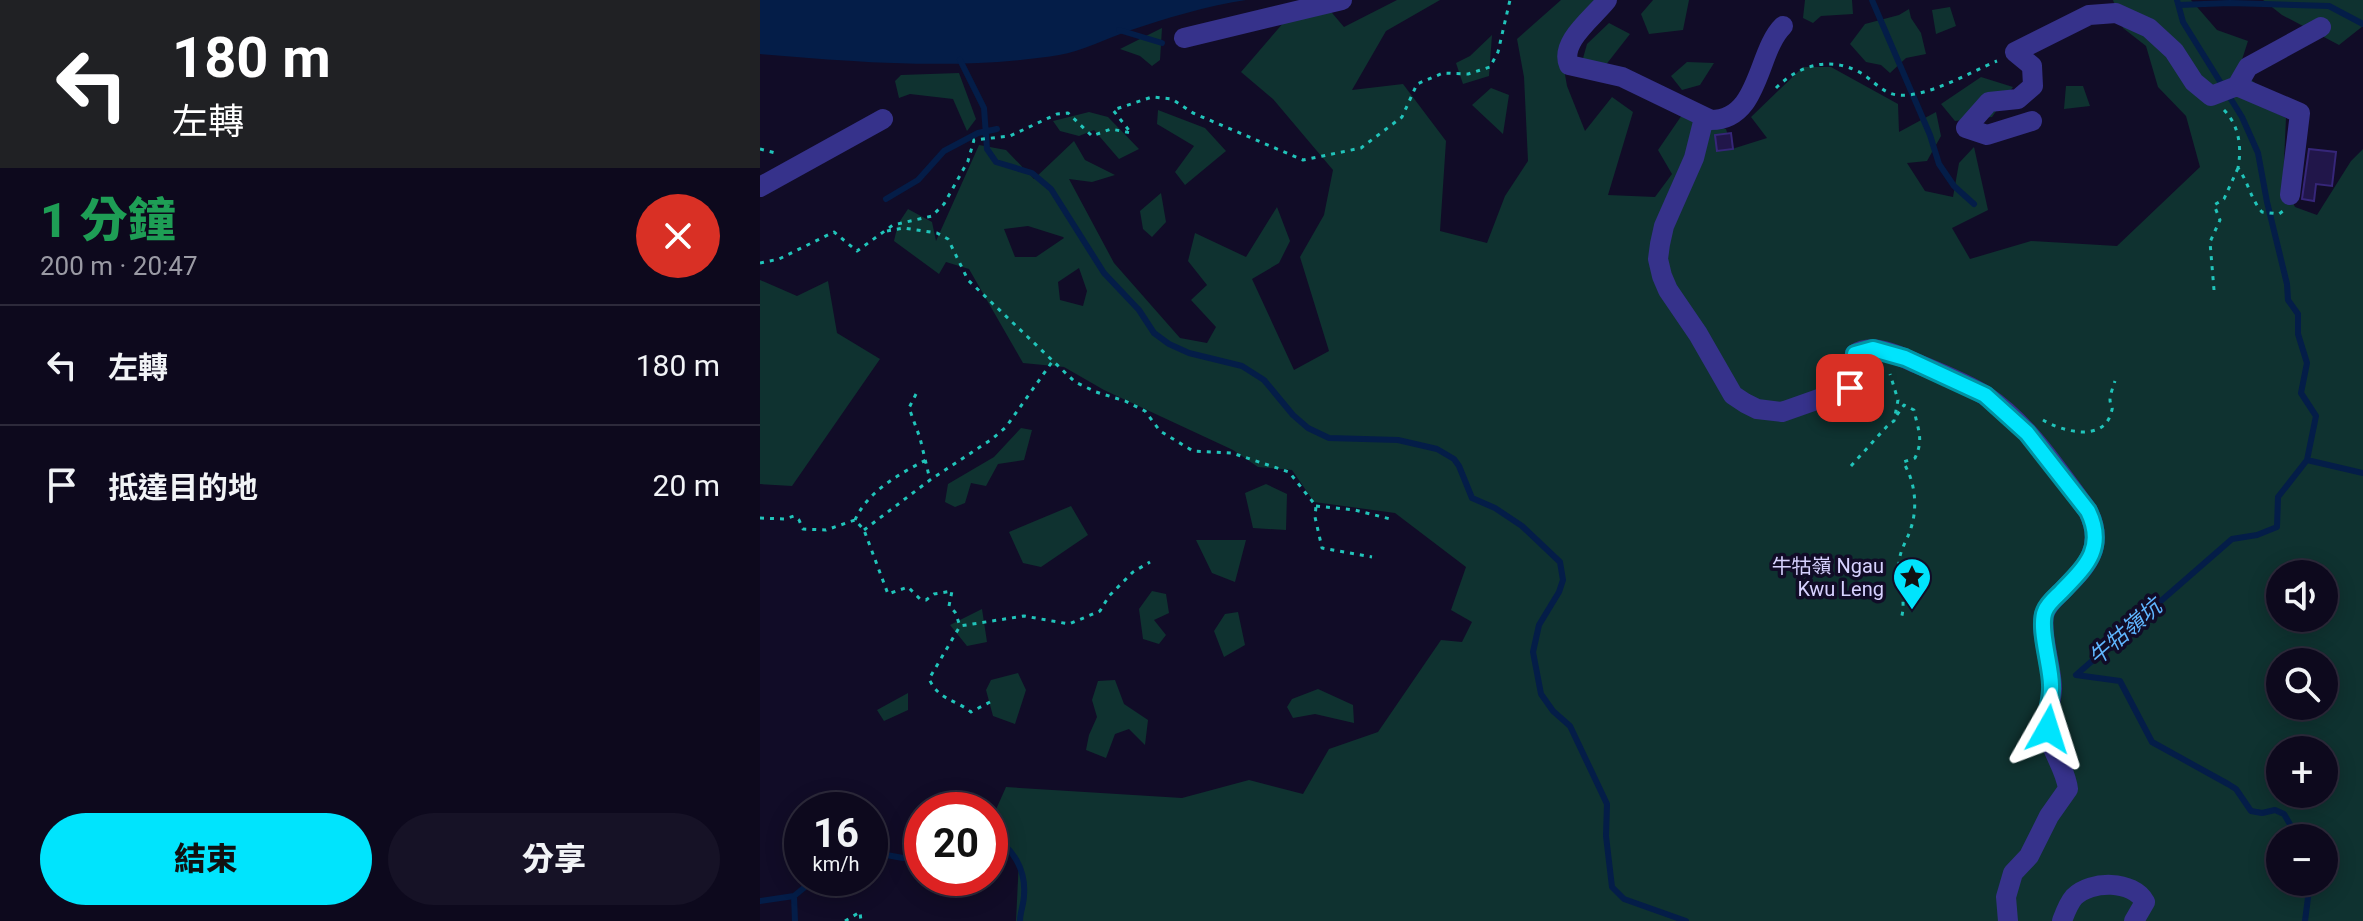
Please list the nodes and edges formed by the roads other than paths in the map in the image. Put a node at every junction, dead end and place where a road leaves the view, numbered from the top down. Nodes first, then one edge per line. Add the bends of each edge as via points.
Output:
1 (1342, 0) edge
2 (1607, 0) edge
3 (1783, 26) dead end
4 (2321, 27) dead end
5 (1184, 38) dead end
6 (2224, 91) junction
7 (1704, 118) junction
8 (883, 119) dead end
9 (2032, 121) dead end
10 (760, 187) edge
11 (2290, 195) dead end
12 (2008, 921) edge
13 (2062, 921) edge
14 (2134, 921) edge

1 - 5 lane
2 - 7 lane via 1568,49 1569,65 1622,77
3 - 7 lane via 1772,37 1746,101 1717,121
4 - 6 lane via 2248,67
6 - 9 lane via 2194,82 2174,51 2149,28 2122,15 2089,15 2015,52 2032,66 2033,86 2018,99 1989,102 1966,128 1987,135
6 - 11 lane via 2300,113
7 - 12 lane via 1694,158 1664,226 1658,259 1668,290 1733,395 1757,409 1782,412 1850,388 1855,354 1862,350 1917,363 1990,400 2027,433 2094,523 2092,555 2051,602 2043,620 2052,689 2046,720 2068,789 2029,856 2013,873 2006,897
8 - 10 lane
13 - 14 lane via 2075,896 2107,886 2126,886 2142,897 2143,909

